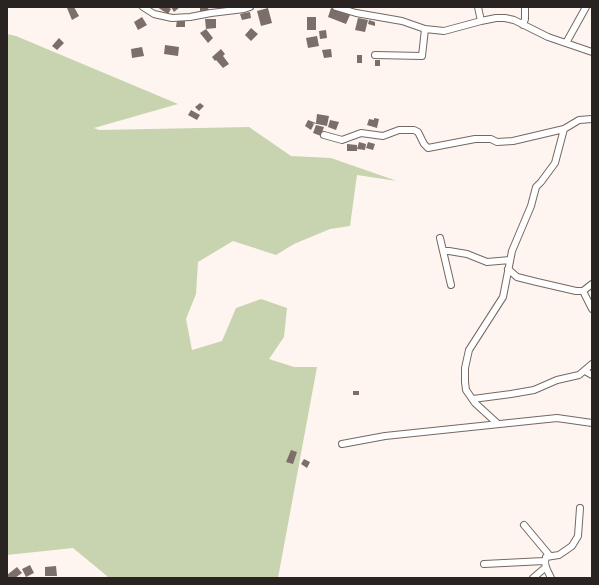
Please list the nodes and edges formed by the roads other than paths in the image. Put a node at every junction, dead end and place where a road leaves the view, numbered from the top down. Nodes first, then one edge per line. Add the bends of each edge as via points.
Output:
1 (143, 7) edge
2 (250, 7) edge
3 (336, 7) edge
4 (478, 7) edge
5 (525, 7) edge
6 (586, 7) edge
7 (481, 21) junction
8 (523, 25) junction
9 (425, 29) junction
10 (566, 43) junction
11 (592, 52) edge
12 (375, 55) dead end
13 (592, 119) edge
14 (564, 129) junction
15 (324, 135) dead end
16 (440, 238) dead end
17 (443, 251) junction
18 (510, 260) junction
19 (508, 269) junction
20 (592, 284) edge
21 (451, 285) dead end
22 (583, 291) junction
23 (592, 309) edge
24 (592, 364) edge
25 (585, 371) junction
26 (592, 376) edge
27 (473, 399) junction
28 (592, 423) edge
29 (498, 424) junction
30 (342, 444) dead end
31 (580, 508) dead end
32 (524, 525) dead end
33 (550, 556) junction
34 (484, 564) dead end
35 (545, 564) junction
36 (533, 578) edge
37 (551, 578) edge

1 - 2 street via 154,14 172,18
3 - 9 street via 402,21
4 - 7 street
5 - 8 street
6 - 10 street
7 - 8 street via 505,18
7 - 9 street via 444,31
8 - 10 street
9 - 12 street via 422,56
10 - 11 street
13 - 14 street via 579,120
14 - 15 street via 513,141 475,139 428,148 414,130 399,130 383,136 362,133 342,140
14 - 18 street via 555,163 536,187 532,206
16 - 17 street
17 - 18 street via 468,254 487,262
17 - 21 street
18 - 19 street
19 - 22 street via 517,277
19 - 27 street via 503,297 469,350 465,382 466,390
20 - 22 street
22 - 23 street
24 - 25 street
25 - 26 street
25 - 27 street via 534,390
27 - 29 street
28 - 29 street via 557,418
29 - 30 street via 385,436
31 - 33 street via 578,536 572,546 559,555
32 - 33 street
33 - 35 street via 546,557
34 - 35 street
35 - 36 street
35 - 37 street

